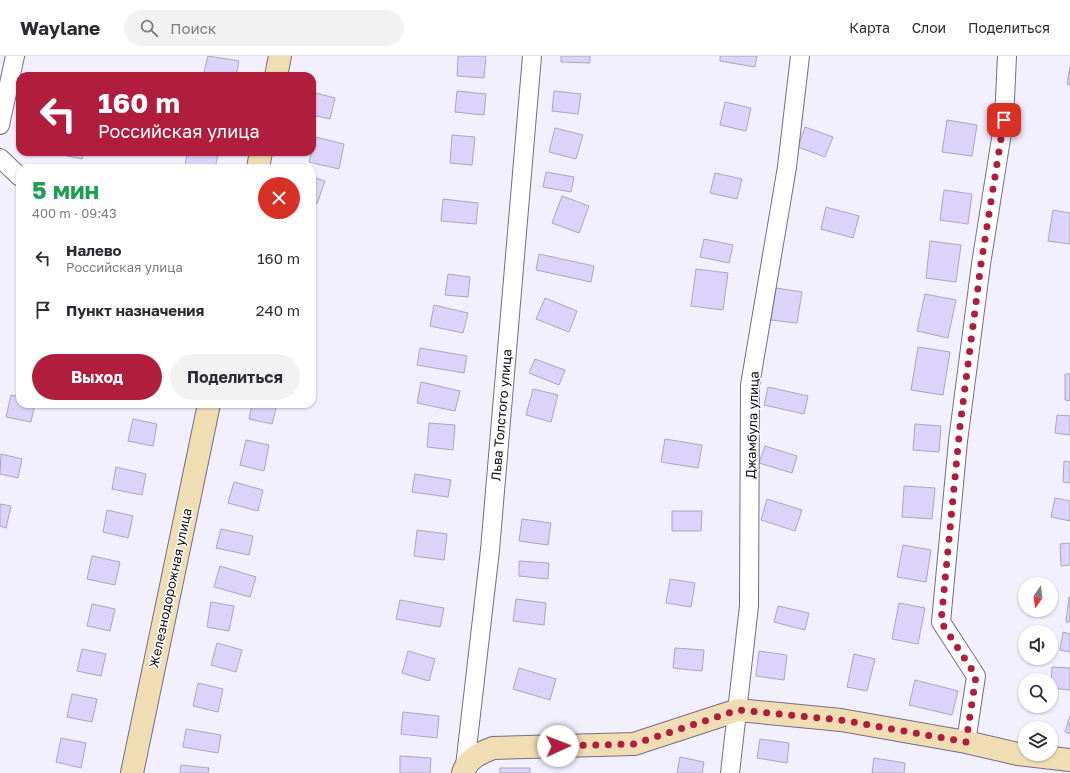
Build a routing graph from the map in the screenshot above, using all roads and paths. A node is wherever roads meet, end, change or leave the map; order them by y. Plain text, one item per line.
1 (15, 56) edge
2 (280, 56) edge
3 (532, 56) edge
4 (800, 56) edge
5 (1007, 56) edge
6 (277, 72) edge
7 (0, 125) edge
8 (0, 158) edge
9 (16, 173) edge
10 (208, 408) edge
11 (738, 710) junction
12 (966, 742) junction
13 (1070, 760) edge
14 (464, 770) edge
15 (132, 773) edge
16 (730, 773) edge

1 - 7 street
2 - 6 street
3 - 14 street, Льва Толстого улица
4 - 11 street, Джамбула улица
5 - 12 street
8 - 9 street
10 - 15 street, Железнодорожная улица
11 - 12 street
11 - 14 street
11 - 16 street, Джамбула улица
12 - 13 street

